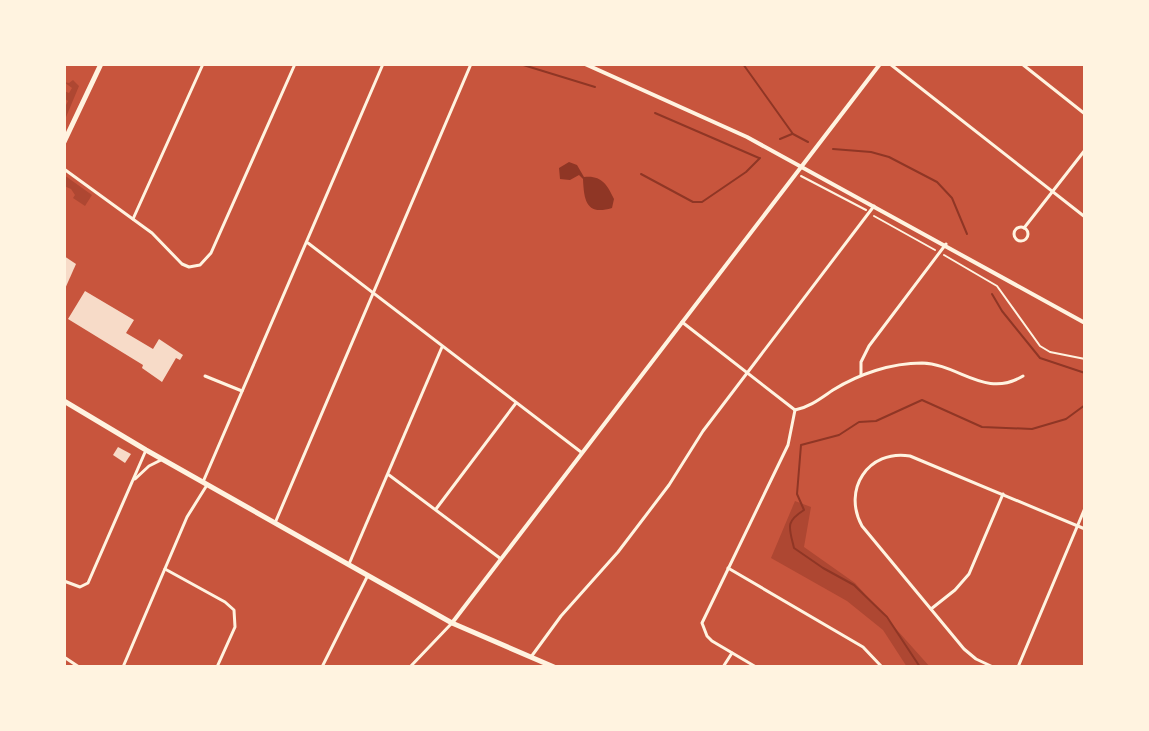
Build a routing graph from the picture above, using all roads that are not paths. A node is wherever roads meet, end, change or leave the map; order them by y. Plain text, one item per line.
1 (101, 64) edge
2 (203, 64) edge
3 (295, 64) edge
4 (383, 64) edge
5 (471, 64) edge
6 (585, 64) edge
7 (880, 64) edge
8 (890, 64) edge
9 (1022, 64) edge
10 (1085, 114) edge
11 (64, 142) edge
12 (1085, 150) edge
13 (802, 166) junction
14 (64, 169) edge
15 (1053, 191) junction
16 (874, 206) junction
17 (1085, 217) edge
18 (133, 219) junction
19 (1024, 228) dead end
20 (307, 242) junction
21 (946, 244) junction
22 (373, 292) junction
23 (682, 322) junction
24 (1085, 323) edge
25 (442, 347) junction
26 (748, 373) junction
27 (861, 375) junction
28 (205, 376) dead end
29 (1023, 376) dead end
30 (242, 391) junction
31 (64, 401) edge
32 (516, 403) junction
33 (795, 410) junction
34 (146, 450) junction
35 (581, 452) junction
36 (163, 460) junction
37 (389, 474) junction
38 (132, 481) junction
39 (205, 484) junction
40 (1003, 494) junction
41 (1085, 508) edge
42 (435, 509) junction
43 (275, 523) junction
44 (1077, 526) junction
45 (1085, 529) edge
46 (501, 559) junction
47 (348, 565) junction
48 (728, 568) junction
49 (165, 569) junction
50 (367, 576) junction
51 (64, 581) edge
52 (931, 609) junction
53 (452, 623) junction
54 (732, 653) junction
55 (64, 657) edge
56 (531, 657) junction
57 (79, 667) edge
58 (123, 667) edge
59 (217, 667) edge
60 (322, 667) edge
61 (410, 667) edge
62 (554, 667) edge
63 (723, 667) edge
64 (756, 667) edge
65 (882, 667) edge
66 (993, 667) edge
67 (1018, 667) edge

1 - 11 main road
2 - 18 street
3 - 18 street
4 - 20 street
5 - 22 street
6 - 13 main road
7 - 13 main road
8 - 15 street
9 - 10 street
12 - 15 street
13 - 16 main road
13 - 23 main road
14 - 18 street
15 - 17 street
15 - 19 street
16 - 21 main road
16 - 26 street
20 - 22 street
20 - 30 street
21 - 24 main road
21 - 27 street
22 - 25 street
22 - 43 street
23 - 26 street
23 - 35 main road
25 - 32 street
25 - 37 street
26 - 33 street
26 - 56 street
27 - 29 street
27 - 33 street
28 - 30 street
30 - 39 street
31 - 34 main road
32 - 35 street
32 - 42 street
33 - 48 street
34 - 36 main road
34 - 38 street
35 - 46 main road
36 - 38 street
36 - 39 main road
37 - 42 street
37 - 47 street
38 - 51 street
39 - 43 main road
39 - 49 street
40 - 44 street
40 - 52 street
40 - 52 street
41 - 44 street
42 - 46 street
43 - 47 main road
44 - 45 street
44 - 67 street
46 - 53 main road
47 - 50 main road
48 - 54 street
48 - 65 street
49 - 58 street
49 - 59 street
50 - 53 main road
50 - 60 street
52 - 66 street
53 - 56 main road
53 - 61 street
54 - 63 street
54 - 64 street
55 - 57 street
56 - 62 main road

